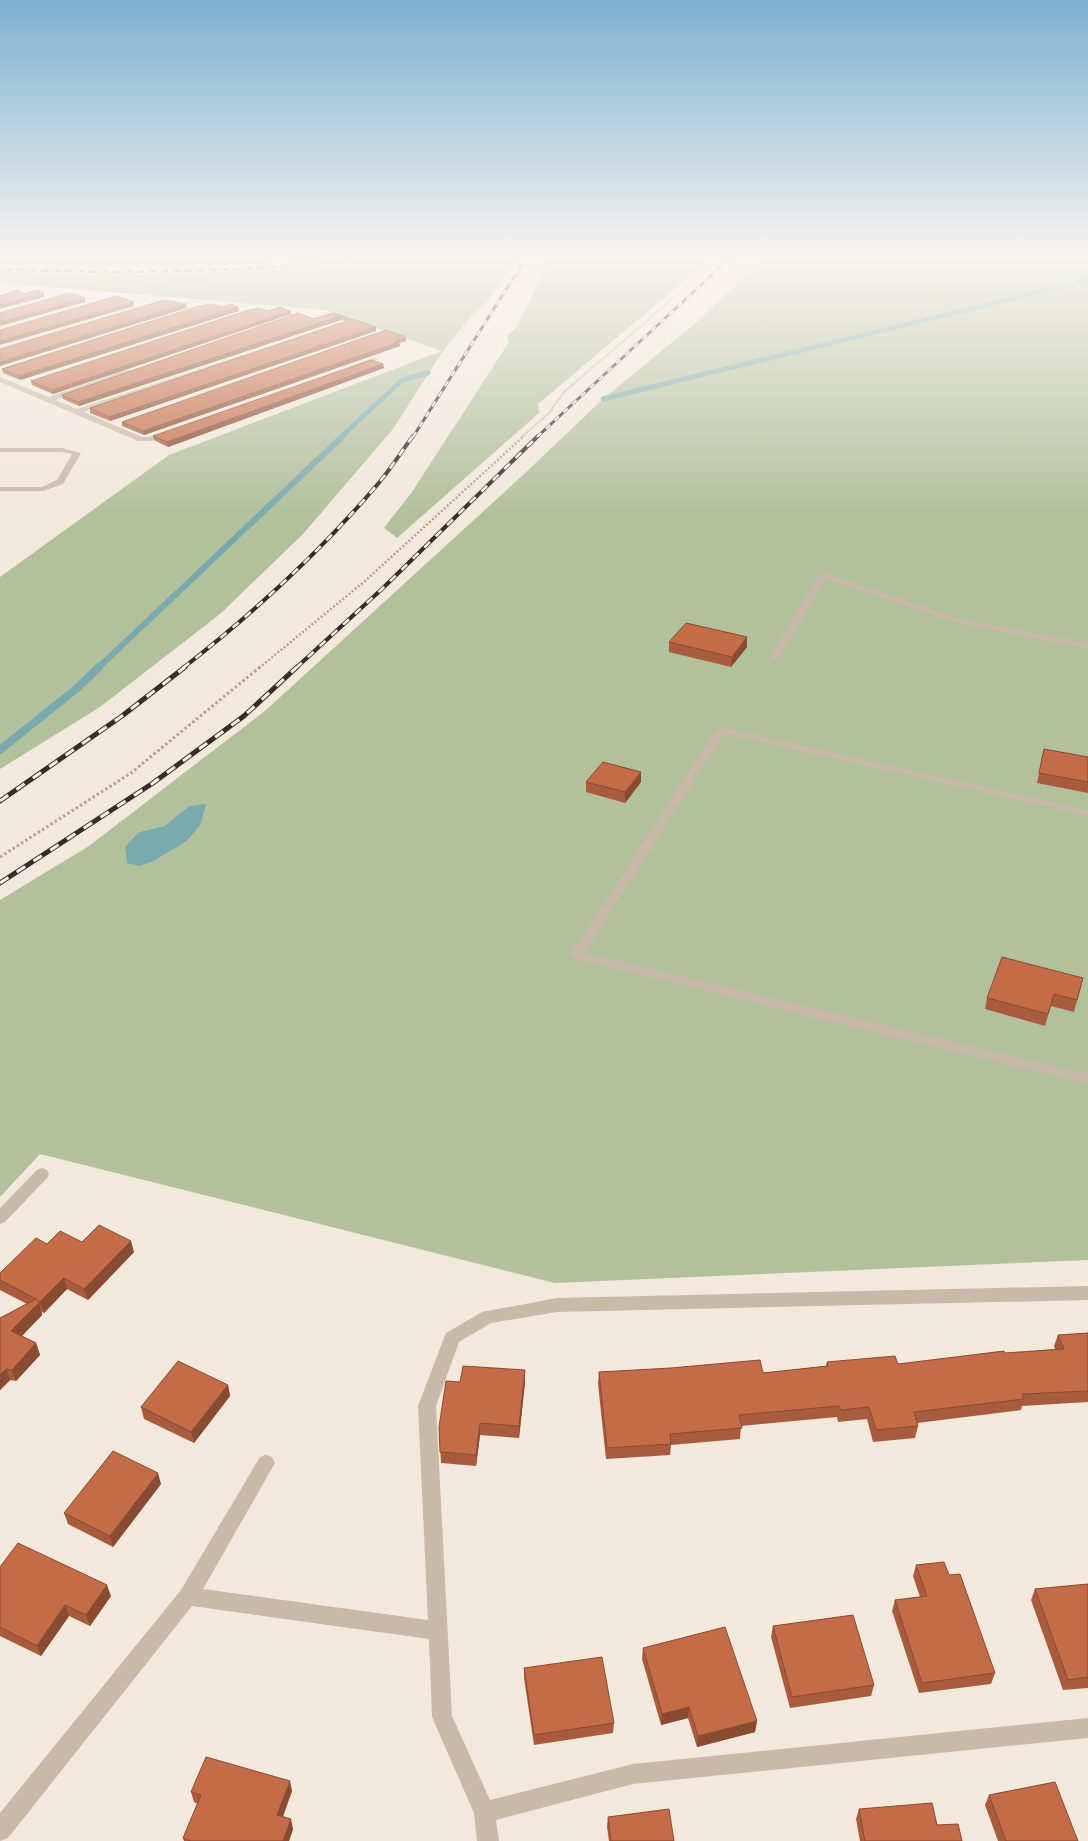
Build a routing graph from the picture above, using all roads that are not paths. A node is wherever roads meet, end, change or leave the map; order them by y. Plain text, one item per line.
1 (250, 354) edge
2 (374, 359) edge
3 (347, 368) edge
4 (134, 370) edge
5 (0, 379) edge
6 (27, 382) edge
7 (18, 385) junction
8 (50, 399) junction
9 (79, 411) junction
10 (122, 422) edge
11 (112, 426) junction
12 (181, 428) edge
13 (0, 450) edge
14 (0, 489) edge
15 (1088, 646) edge
16 (774, 658) dead end
17 (1088, 813) edge
18 (1088, 1079) edge
19 (42, 1174) dead end
20 (0, 1218) edge
21 (1088, 1293) edge
22 (266, 1463) dead end
23 (188, 1596) junction
24 (437, 1631) junction
25 (1088, 1728) edge
26 (485, 1812) junction
27 (0, 1830) edge
28 (488, 1841) edge

1 - 9 lane
2 - 3 lane
4 - 8 lane
5 - 7 lane
6 - 7 lane
7 - 8 lane
8 - 9 lane
9 - 11 lane
10 - 11 lane
11 - 12 lane
13 - 14 lane
15 - 16 lane
17 - 18 lane
19 - 20 lane
21 - 24 lane
22 - 23 lane
23 - 24 lane
23 - 27 lane
24 - 26 lane
25 - 26 lane
26 - 28 lane

